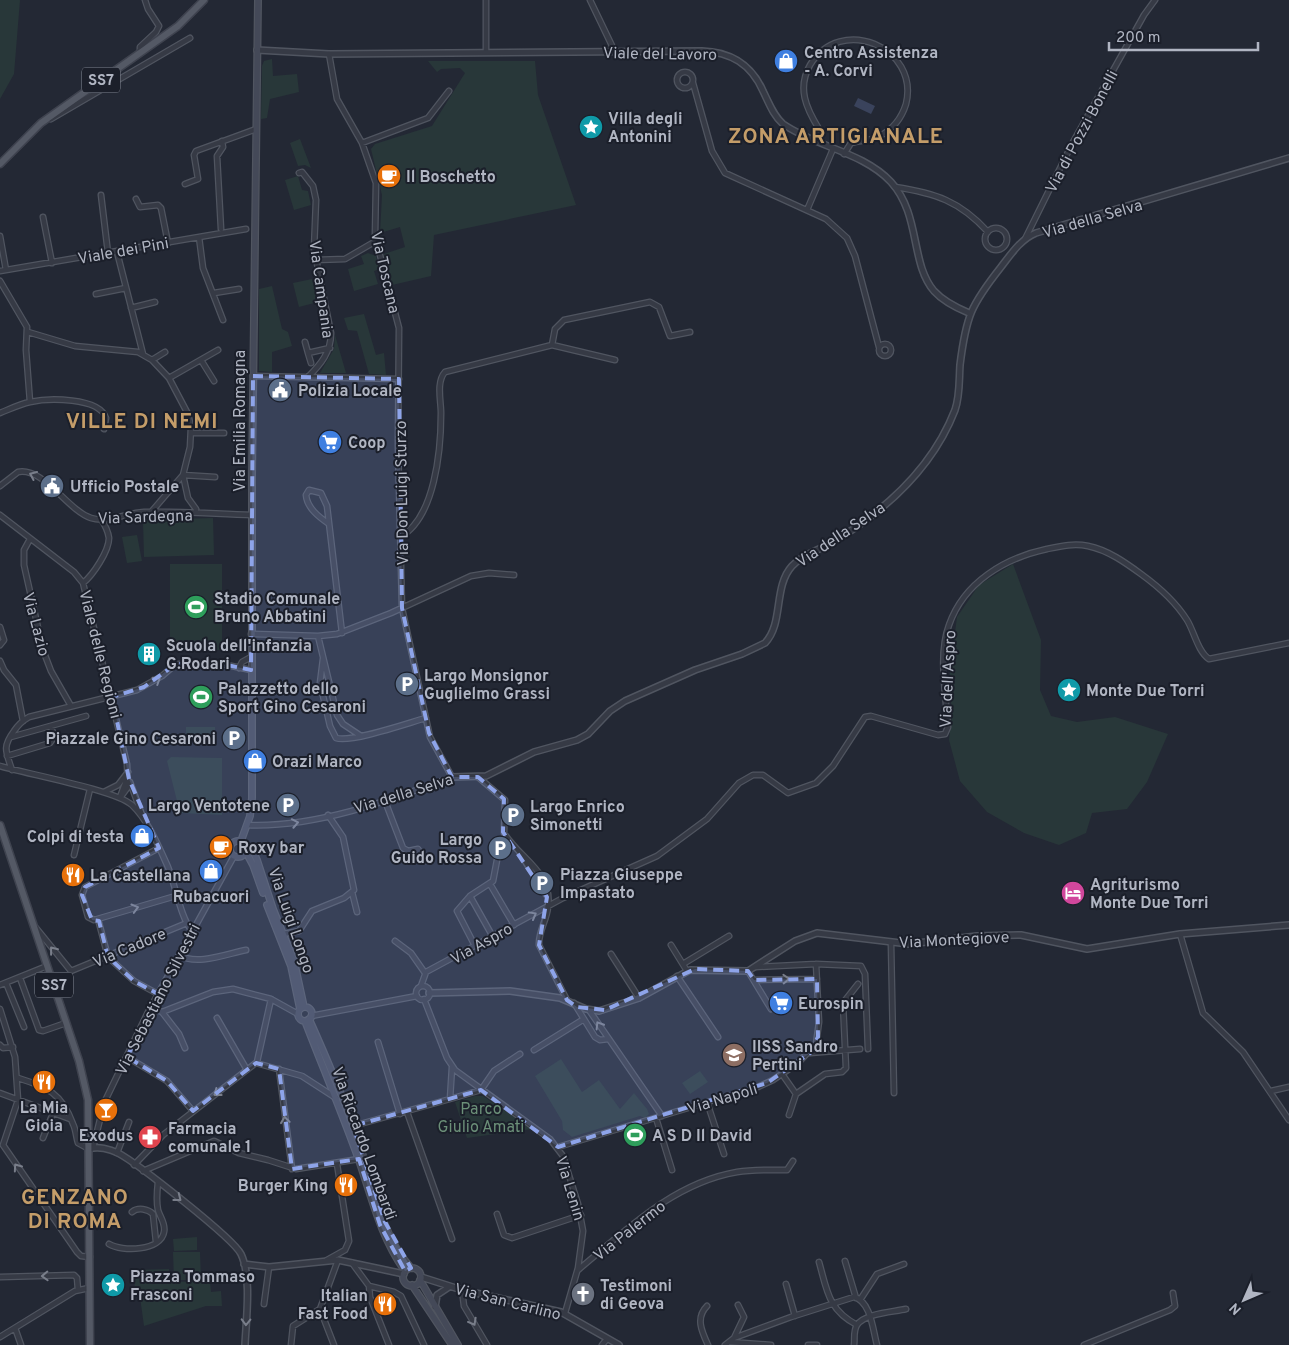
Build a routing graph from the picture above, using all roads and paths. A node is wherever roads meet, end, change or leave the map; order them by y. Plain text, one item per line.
1 (145, 0) edge
2 (204, 0) edge
3 (258, 0) edge
4 (486, 0) edge
5 (590, 0) edge
6 (1156, 0) edge
7 (190, 38) dead end
8 (257, 50) junction
9 (140, 52) junction
10 (486, 52) junction
11 (615, 52) junction
12 (329, 54) junction
13 (693, 83) dead end
14 (449, 91) dead end
15 (41, 123) junction
16 (256, 128) junction
17 (222, 141) junction
18 (815, 141) junction
19 (362, 143) junction
20 (833, 149) junction
21 (844, 154) junction
22 (1289, 158) edge
23 (0, 164) edge
24 (298, 173) dead end
25 (185, 184) dead end
26 (895, 187) junction
27 (101, 195) dead end
28 (136, 198) dead end
29 (807, 210) junction
30 (43, 217) dead end
31 (221, 229) dead end
32 (246, 229) dead end
33 (988, 232) junction
34 (0, 236) edge
35 (198, 237) junction
36 (1025, 239) junction
37 (376, 241) junction
38 (168, 243) junction
39 (117, 252) junction
40 (108, 253) junction
41 (315, 260) junction
42 (52, 262) junction
43 (6, 270) junction
44 (0, 271) edge
45 (0, 281) edge
46 (126, 288) junction
47 (239, 289) dead end
48 (214, 293) junction
49 (96, 294) dead end
50 (155, 302) dead end
51 (131, 308) junction
52 (969, 313) junction
53 (223, 320) dead end
54 (28, 332) junction
55 (690, 332) dead end
56 (305, 342) dead end
57 (552, 345) junction
58 (879, 347) dead end
59 (330, 348) junction
60 (218, 350) dead end
61 (165, 352) dead end
62 (308, 353) junction
63 (143, 354) junction
64 (152, 360) junction
65 (201, 360) junction
66 (615, 360) dead end
67 (311, 363) dead end
68 (253, 376) junction
69 (308, 377) junction
70 (169, 378) junction
71 (399, 379) junction
72 (214, 380) dead end
73 (30, 402) junction
74 (0, 413) edge
75 (104, 430) dead end
76 (191, 433) junction
77 (224, 433) dead end
78 (183, 475) junction
79 (216, 477) dead end
80 (0, 486) edge
81 (196, 509) dead end
82 (152, 511) dead end
83 (0, 515) edge
84 (252, 516) junction
85 (101, 519) junction
86 (329, 524) junction
87 (400, 537) junction
88 (30, 538) junction
89 (514, 575) dead end
90 (83, 583) junction
91 (402, 608) junction
92 (0, 627) edge
93 (342, 633) junction
94 (251, 634) junction
95 (318, 636) junction
96 (1289, 643) edge
97 (0, 645) edge
98 (251, 657) junction
99 (323, 659) junction
100 (0, 661) edge
101 (239, 668) junction
102 (251, 670) junction
103 (112, 697) junction
104 (71, 706) junction
105 (86, 716) dead end
106 (426, 718) junction
107 (23, 720) junction
108 (51, 726) junction
109 (345, 726) junction
110 (361, 736) junction
111 (10, 737) junction
112 (341, 739) junction
113 (7, 756) junction
114 (0, 766) edge
115 (12, 770) junction
116 (128, 771) junction
117 (478, 777) junction
118 (452, 778) junction
119 (129, 779) junction
120 (90, 789) junction
121 (103, 793) junction
122 (120, 798) junction
123 (385, 801) junction
124 (328, 815) junction
125 (146, 824) junction
126 (0, 825) edge
127 (247, 825) junction
128 (244, 846) junction
129 (159, 848) junction
130 (74, 855) dead end
131 (234, 856) junction
132 (497, 860) dead end
133 (425, 861) dead end
134 (490, 884) junction
135 (352, 892) junction
136 (179, 895) junction
137 (470, 896) junction
138 (548, 906) junction
139 (357, 912) dead end
140 (98, 919) junction
141 (187, 923) junction
142 (514, 925) junction
143 (1289, 925) edge
144 (34, 926) junction
145 (192, 931) junction
146 (283, 934) junction
147 (1180, 934) junction
148 (729, 936) dead end
149 (493, 937) junction
150 (395, 940) dead end
151 (891, 943) junction
152 (672, 945) dead end
153 (475, 946) junction
154 (246, 950) dead end
155 (611, 954) dead end
156 (179, 955) junction
157 (108, 957) junction
158 (683, 964) junction
159 (816, 964) junction
160 (48, 966) junction
161 (756, 967) junction
162 (748, 970) junction
163 (687, 971) junction
164 (425, 973) junction
165 (677, 975) junction
166 (20, 978) junction
167 (817, 979) junction
168 (754, 980) junction
169 (6, 983) junction
170 (858, 984) dead end
171 (0, 985) edge
172 (421, 986) junction
173 (158, 994) junction
174 (429, 994) junction
175 (417, 996) junction
176 (639, 998) junction
177 (271, 999) junction
178 (424, 999) junction
179 (568, 1000) junction
180 (574, 1003) junction
181 (843, 1003) junction
182 (819, 1005) junction
183 (151, 1008) junction
184 (0, 1009) edge
185 (772, 1009) dead end
186 (301, 1010) junction
187 (590, 1010) junction
188 (162, 1012) junction
189 (218, 1018) dead end
190 (308, 1019) junction
191 (584, 1020) junction
192 (66, 1023) junction
193 (24, 1027) dead end
194 (718, 1037) dead end
195 (608, 1039) junction
196 (378, 1042) dead end
197 (0, 1045) edge
198 (13, 1047) junction
199 (185, 1048) dead end
200 (860, 1049) dead end
201 (868, 1049) dead end
202 (534, 1050) dead end
203 (845, 1050) junction
204 (810, 1053) junction
205 (520, 1054) dead end
206 (127, 1057) junction
207 (256, 1063) junction
208 (452, 1067) junction
209 (279, 1069) junction
210 (247, 1070) junction
211 (782, 1074) junction
212 (18, 1078) junction
213 (1289, 1087) edge
214 (481, 1090) junction
215 (1271, 1091) junction
216 (0, 1093) edge
217 (894, 1093) dead end
218 (796, 1094) junction
219 (336, 1098) junction
220 (450, 1099) junction
221 (18, 1100) junction
222 (708, 1102) junction
223 (194, 1111) junction
224 (407, 1112) junction
225 (53, 1113) junction
226 (400, 1114) junction
227 (789, 1115) dead end
228 (659, 1117) junction
229 (70, 1119) junction
230 (1289, 1120) edge
231 (129, 1122) dead end
232 (353, 1126) junction
233 (43, 1138) dead end
234 (558, 1147) junction
235 (91, 1148) junction
236 (117, 1153) junction
237 (724, 1154) dead end
238 (358, 1159) junction
239 (793, 1161) dead end
240 (134, 1164) junction
241 (337, 1164) junction
242 (292, 1169) junction
243 (672, 1170) dead end
244 (144, 1171) junction
245 (158, 1182) junction
246 (132, 1212) dead end
247 (497, 1214) dead end
248 (581, 1214) junction
249 (452, 1239) dead end
250 (156, 1242) junction
251 (109, 1244) dead end
252 (90, 1258) junction
253 (338, 1260) junction
254 (326, 1261) junction
255 (845, 1261) dead end
256 (352, 1262) junction
257 (819, 1262) dead end
258 (244, 1264) junction
259 (904, 1264) dead end
260 (270, 1267) junction
261 (407, 1271) junction
262 (577, 1271) junction
263 (0, 1277) edge
264 (420, 1279) junction
265 (786, 1284) dead end
266 (412, 1285) junction
267 (369, 1286) junction
268 (450, 1286) junction
269 (89, 1288) junction
270 (78, 1290) junction
271 (462, 1290) junction
272 (1173, 1293) dead end
273 (858, 1298) junction
274 (264, 1304) dead end
275 (738, 1304) dead end
276 (832, 1304) junction
277 (707, 1306) dead end
278 (435, 1307) junction
279 (320, 1309) junction
280 (906, 1309) dead end
281 (565, 1314) junction
282 (796, 1316) junction
283 (869, 1317) junction
284 (857, 1325) junction
285 (15, 1328) junction
286 (0, 1337) edge
287 (607, 1339) junction
288 (732, 1340) junction
289 (22, 1345) edge
290 (90, 1345) edge
291 (245, 1345) edge
292 (291, 1345) edge
293 (334, 1345) edge
294 (389, 1345) edge
295 (424, 1345) edge
296 (452, 1345) edge
297 (458, 1345) edge
298 (487, 1345) edge
299 (602, 1345) edge
300 (619, 1345) edge
301 (708, 1345) edge
302 (725, 1345) edge
303 (771, 1345) edge
304 (808, 1345) edge
305 (817, 1345) edge
306 (854, 1345) edge
307 (876, 1345) edge
308 (1084, 1345) edge

1 - 9 street
2 - 9 main road, SS7
3 - 8 main road, Via Emilia Romagna
4 - 10 street
5 - 11 street
6 - 36 street, Via di Pozzi Bonelli
7 - 15 street
8 - 12 street, Viale del Lavoro
8 - 16 main road, Via Emilia Romagna
9 - 15 main road, SS7
10 - 11 street, Viale del Lavoro
10 - 12 street, Viale del Lavoro
11 - 18 street, Viale del Lavoro
12 - 19 street, Via Toscana
13 - 29 street
14 - 19 street
15 - 23 main road, SS7
16 - 17 street
16 - 68 main road, Via Emilia Romagna
17 - 25 street
17 - 31 street
18 - 20 street, Viale del Lavoro
18 - 21 street
19 - 37 street, Via Toscana
20 - 21 street, Viale del Lavoro
20 - 29 street
21 - 26 street, Viale del Lavoro
22 - 36 street, Via della Selva
24 - 41 street, Via Campania
26 - 33 street
26 - 52 street, Viale del Lavoro
27 - 40 street
28 - 38 street
29 - 58 street
30 - 42 street
32 - 35 street, Viale dei Pini
33 - 33 street
34 - 43 street
35 - 38 street, Viale dei Pini
35 - 48 street
36 - 52 street, Via della Selva
37 - 41 street
37 - 71 street, Via Toscana
38 - 39 street, Viale dei Pini
39 - 40 street, Viale dei Pini
39 - 46 street
40 - 42 street, Viale dei Pini
41 - 59 street, Via Campania
42 - 43 street, Viale dei Pini
43 - 44 street, Viale dei Pini
45 - 54 street
46 - 49 street
46 - 51 street
47 - 48 street
48 - 53 street
50 - 51 street
51 - 63 street
52 - 117 street, Via della Selva
54 - 63 street
54 - 73 street
55 - 57 street
56 - 62 street
57 - 66 street
57 - 87 street
59 - 62 street
59 - 69 street, Via Campania
60 - 65 street
61 - 64 street
62 - 67 street
63 - 64 street
64 - 70 street
65 - 70 street
65 - 72 street
68 - 69 street
68 - 84 main road, Via Emilia Romagna
69 - 71 street
70 - 76 street
71 - 87 street, Via Don Luigi Sturzo
73 - 74 street
73 - 75 street
76 - 77 street
76 - 78 street
78 - 79 street
78 - 81 street
78 - 82 street
85 -> 80 street, Via Sardegna
83 - 88 street, Viale delle Regioni
84 - 85 street, Via Sardegna
84 - 94 main road, Via Emilia Romagna
85 - 90 street
86 - 86 street
86 - 93 street
87 - 91 street, Via Don Luigi Sturzo
88 - 90 street, Viale delle Regioni
88 - 104 street, Via Lazio
89 - 91 street
90 - 103 street, Viale delle Regioni
91 - 93 street
91 - 106 street, Via Don Luigi Sturzo
92 - 97 street
93 - 95 street
94 - 95 street
94 - 98 main road, Via Emilia Romagna
95 - 99 street
96 - 138 street, Via dell'Aspro
98 - 101 street
98 - 102 main road, Via Emilia Romagna
99 - 109 street
99 - 112 street
100 - 107 street
101 - 102 street
103 -> 101 street
102 - 127 main road, Via Emilia Romagna
103 - 104 street
103 - 116 street, Viale delle Regioni
104 - 107 street
105 - 108 street
106 - 110 street
106 - 118 street, Via Don Luigi Sturzo
107 - 111 street
108 - 111 street
108 - 113 street
109 - 110 street
109 - 112 street
110 - 112 street
111 - 113 street
113 - 115 street
114 - 115 street
115 - 120 street
116 - 119 street, Viale delle Regioni
116 - 121 street
117 - 118 street, Via della Selva
117 - 138 street
118 - 123 street, Via della Selva
119 - 122 street
119 - 125 street, Viale delle Regioni
120 - 121 street
120 - 130 street
121 - 122 street
122 - 125 street
123 - 124 street, Via della Selva
123 - 133 street
127 -> 124 street, Via della Selva
124 - 135 street
125 - 129 street
126 - 144 main road, SS7
127 - 128 main road, Via Emilia Romagna
128 - 131 main road
128 - 131 main road, Via Emilia Romagna
128 - 146 main road, Via Luigi Longo
128 - 186 main road, Via Luigi Longo
129 - 136 street
129 - 140 street
131 - 145 street, Via Sebastiano Silvestri
132 - 134 street
134 - 137 street
134 - 142 street
135 - 139 street
135 - 146 street
140 -> 136 street
136 - 141 street
137 - 149 street
137 - 153 street
142 -> 138 street, Via Aspro
138 - 179 street
140 - 157 street
141 - 145 street
141 - 157 street, Via Cadore
142 - 149 street, Via Aspro
143 - 147 street, Via Montegiove
157 -> 144 street, Via Cadore
144 - 160 main road, SS7
145 - 156 street, Via Sebastiano Silvestri
146 - 186 main road, Via Luigi Longo
147 - 151 street, Via Montegiove
147 - 215 street
148 - 158 street
149 - 153 street, Via Aspro
150 - 164 street
151 - 161 street, Via Montegiove
151 - 217 street
152 - 158 street
153 - 164 street, Via Aspro
154 - 156 street
155 - 176 street
156 - 173 street, Via Sebastiano Silvestri
157 - 173 street
158 - 163 street
159 - 161 street
159 - 167 street
159 - 201 street
160 - 166 street
160 - 192 main road, SS7
161 - 162 street, Via Montegiove
162 - 163 street, Via Montegiove
162 - 168 street
163 - 165 street, Via Montegiove
164 - 172 street
165 - 176 street, Via Montegiove
165 - 194 street
166 - 169 street
166 - 192 street
168 -> 167 street
167 - 182 street
168 - 185 street
169 - 171 street
169 - 193 street
170 - 181 street
172 - 174 street
172 - 175 street
173 - 183 street, Via Sebastiano Silvestri
174 - 178 street
174 - 179 street
175 - 178 street
175 - 190 street
176 - 187 street, Via Montegiove
177 - 186 street
177 - 188 street
177 - 207 street
178 - 208 street, Via Lenin
179 - 180 street
180 - 187 street
180 - 191 street
181 - 182 street
181 - 203 street
182 - 204 street
183 - 188 street
183 - 206 street, Via Sebastiano Silvestri
184 - 198 street
186 - 190 main road
186 - 190 main road
195 -> 187 street
188 - 199 street
189 - 210 street
190 - 219 main road, Via Riccardo Lombardi
190 - 232 main road, Via Riccardo Lombardi
191 - 195 street
191 - 202 street
192 - 235 main road, SS7
195 - 228 street
196 - 226 street
197 - 198 street
198 - 212 street
200 - 203 street
203 - 204 street
203 - 218 street
204 - 211 street, Via Napoli
205 - 214 street
206 - 223 street
206 - 235 street, Via Sebastiano Silvestri
207 - 209 street
207 - 210 street
208 - 214 street, Via Lenin
208 - 220 street
209 - 219 street
242 -> 209 street
210 -> 223 street
211 - 218 street
211 - 222 street, Via Napoli
212 - 221 street
212 - 229 street
213 - 215 street
214 - 220 street
214 - 234 street, Via Lenin
215 - 230 street
216 - 221 street
218 - 227 street
219 - 238 main road, Via Riccardo Lombardi
220 - 224 street
221 - 225 street
252 -> 221 street
222 - 228 street, Via Napoli
222 - 237 street
223 - 240 street
224 - 226 street
224 - 249 street
225 - 229 street
225 - 233 street
226 - 232 street
228 - 234 street, Via Napoli
228 - 243 street
229 - 235 street
231 - 236 street
232 - 261 main road, Via Riccardo Lombardi
234 - 248 street, Via Lenin
235 - 236 street
235 - 252 main road, SS7
236 - 240 street
238 - 241 street
238 - 261 main road, Via Riccardo Lombardi
239 - 262 street, Via Palermo
240 - 244 street
241 - 242 street
241 - 254 street, Via Riccardo Lombardi
242 - 244 street
244 - 245 street
245 - 250 street
245 -> 258 street
246 - 250 street
247 - 248 street
248 - 262 street, Via Lenin
250 - 251 street
252 - 269 main road, SS7
253 - 254 street
253 - 256 street
253 - 279 street
254 - 260 street
255 - 273 street
256 - 261 street
256 - 267 street
257 - 276 street
258 - 260 street
258 -> 291 street
259 - 273 street
260 - 274 street
261 - 264 main road
261 - 266 main road
262 - 281 street, Via Lenin
270 -> 263 street
264 - 266 main road
264 - 268 street, Via San Carlino
264 - 278 main road
265 - 282 street
266 - 296 main road
267 - 294 street
267 - 295 street
268 - 271 street, Via San Carlino
268 - 278 street
269 - 270 street
269 - 290 main road, SS7
270 - 285 street
271 - 281 street, Via San Carlino
271 -> 298 street
272 - 308 street
273 - 276 street
273 - 283 street
275 - 288 street
276 - 282 street
276 - 284 street
277 - 301 street
278 - 297 main road
279 - 292 street
279 - 293 street
280 - 283 street
281 - 287 street, Via San Carlino
282 - 288 street
283 - 284 street
283 - 307 street
284 - 306 street
285 - 286 street
285 - 289 street
287 - 299 street
287 - 300 street, Via San Carlino
288 - 302 street
288 - 303 street
304 - 305 street

